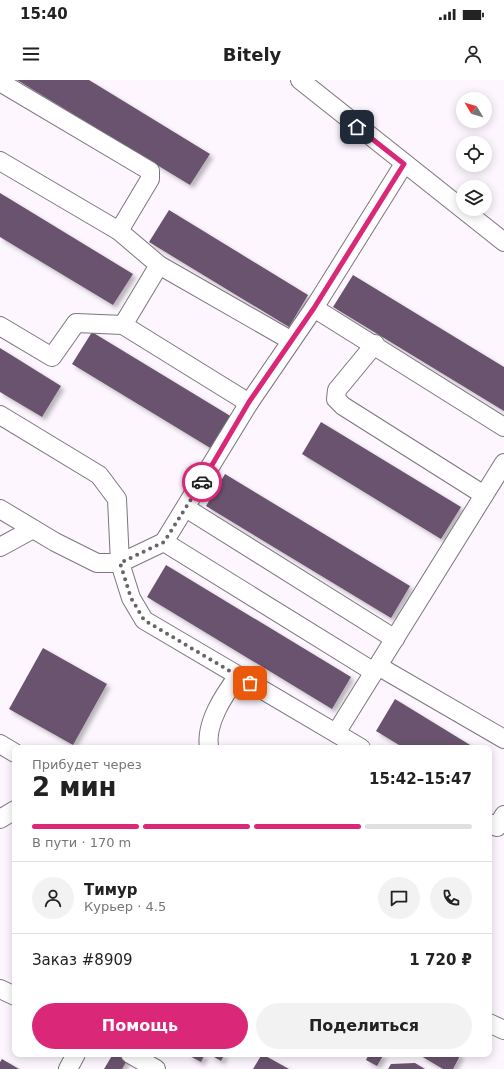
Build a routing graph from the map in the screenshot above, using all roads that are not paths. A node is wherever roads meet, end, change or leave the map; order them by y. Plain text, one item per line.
1 (300, 80) edge
2 (0, 82) edge
3 (0, 161) edge
4 (404, 164) junction
5 (119, 231) junction
6 (504, 242) edge
7 (160, 265) junction
8 (314, 308) junction
9 (123, 325) junction
10 (0, 326) edge
11 (290, 340) junction
12 (374, 344) junction
13 (249, 402) junction
14 (0, 415) edge
15 (504, 427) edge
16 (504, 463) edge
17 (484, 496) junction
18 (186, 508) junction
19 (0, 509) edge
20 (33, 529) junction
21 (164, 542) junction
22 (0, 547) edge
23 (120, 563) junction
24 (395, 639) junction
25 (376, 669) junction
26 (238, 676) junction
27 (336, 733) junction
28 (504, 739) edge
29 (0, 744) edge
30 (209, 745) edge
31 (356, 745) edge
32 (12, 751) edge
33 (12, 812) edge
34 (504, 815) edge
35 (0, 819) edge
36 (492, 824) edge
37 (0, 989) edge
38 (12, 995) edge
39 (492, 1024) edge
40 (504, 1030) edge
41 (74, 1057) edge
42 (135, 1057) edge
43 (68, 1069) edge
44 (156, 1069) edge

1 - 4 street
2 - 5 street
3 - 5 street
4 - 6 street
4 - 8 street
5 - 7 street
7 - 9 street
7 - 11 street
8 - 11 street
8 - 12 street
9 - 10 street
9 - 13 street
11 - 13 street
12 - 15 street
12 - 17 street
13 - 18 street
14 - 23 street
16 - 17 street
17 - 24 street
18 - 21 street
18 - 24 street
19 - 20 street
20 - 22 street
20 - 23 street
21 - 23 street
21 - 25 street
23 - 26 street
24 - 25 street
25 - 27 street
25 - 28 street
26 - 27 street
26 - 30 street
27 - 31 street
29 - 32 street
33 - 35 street
34 - 36 street
37 - 38 street
39 - 40 street
41 - 43 street
42 - 44 street

